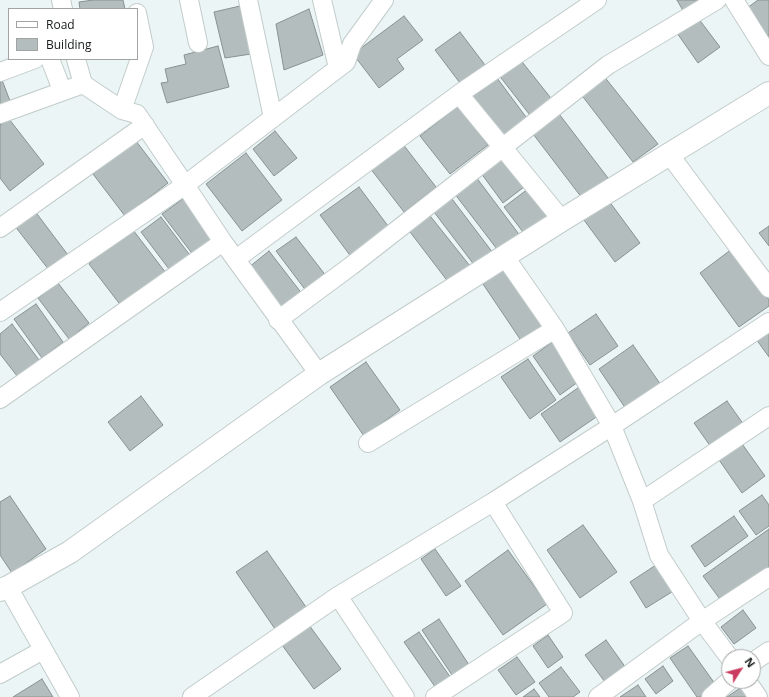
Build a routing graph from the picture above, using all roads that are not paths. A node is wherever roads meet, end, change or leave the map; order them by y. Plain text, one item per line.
1 (189, 0) edge
2 (248, 0) edge
3 (322, 0) edge
4 (384, 0) edge
5 (597, 0) edge
6 (717, 0) edge
7 (738, 2) edge
8 (138, 18) edge
9 (198, 43) dead end
10 (769, 56) edge
11 (32, 60) edge
12 (50, 60) edge
13 (76, 60) edge
14 (338, 68) junction
15 (0, 72) edge
16 (83, 84) junction
17 (62, 90) junction
18 (769, 93) edge
19 (459, 94) junction
20 (122, 110) junction
21 (0, 114) edge
22 (273, 118) junction
23 (145, 125) junction
24 (502, 147) junction
25 (669, 154) junction
26 (185, 185) junction
27 (562, 220) junction
28 (0, 228) edge
29 (223, 242) junction
30 (505, 257) junction
31 (236, 259) junction
32 (769, 288) edge
33 (0, 312) edge
34 (278, 320) junction
35 (769, 322) edge
36 (555, 329) junction
37 (319, 374) junction
38 (0, 399) edge
39 (769, 416) edge
40 (612, 426) junction
41 (368, 443) dead end
42 (642, 501) junction
43 (494, 502) junction
44 (769, 577) edge
45 (4, 588) edge
46 (338, 596) junction
47 (702, 621) junction
48 (723, 649) edge
49 (43, 650) junction
50 (0, 674) edge
51 (721, 688) edge
52 (70, 697) edge
53 (192, 697) edge
54 (405, 697) edge
55 (435, 697) edge
56 (598, 697) edge
57 (711, 697) edge

1 - 9 street
2 - 22 street
3 - 14 street
4 - 14 street
5 - 19 street
6 - 24 street
7 - 10 street
8 - 20 street
11 - 15 street
12 - 17 street
13 - 16 street
14 - 22 street
16 - 17 street
16 - 20 street
17 - 21 street
18 - 25 street
19 - 24 street
19 - 31 street
20 - 23 street
22 - 26 street
23 - 26 street
23 - 28 street
24 - 27 street
24 - 34 street
25 - 27 street
25 - 32 street
26 - 29 street
26 - 33 street
27 - 30 street
29 - 31 street
29 - 38 street
30 - 36 street
30 - 37 street
31 - 34 street
34 - 37 street
35 - 40 street
36 - 40 street
36 - 41 street
37 - 45 street
39 - 42 street
40 - 42 street
40 - 43 street
42 - 47 street
43 - 46 street
43 - 55 street
44 - 47 street
45 - 49 street
46 - 53 street
46 - 54 street
47 - 48 street
47 - 56 street
49 - 50 street
49 - 52 street
51 - 57 street

